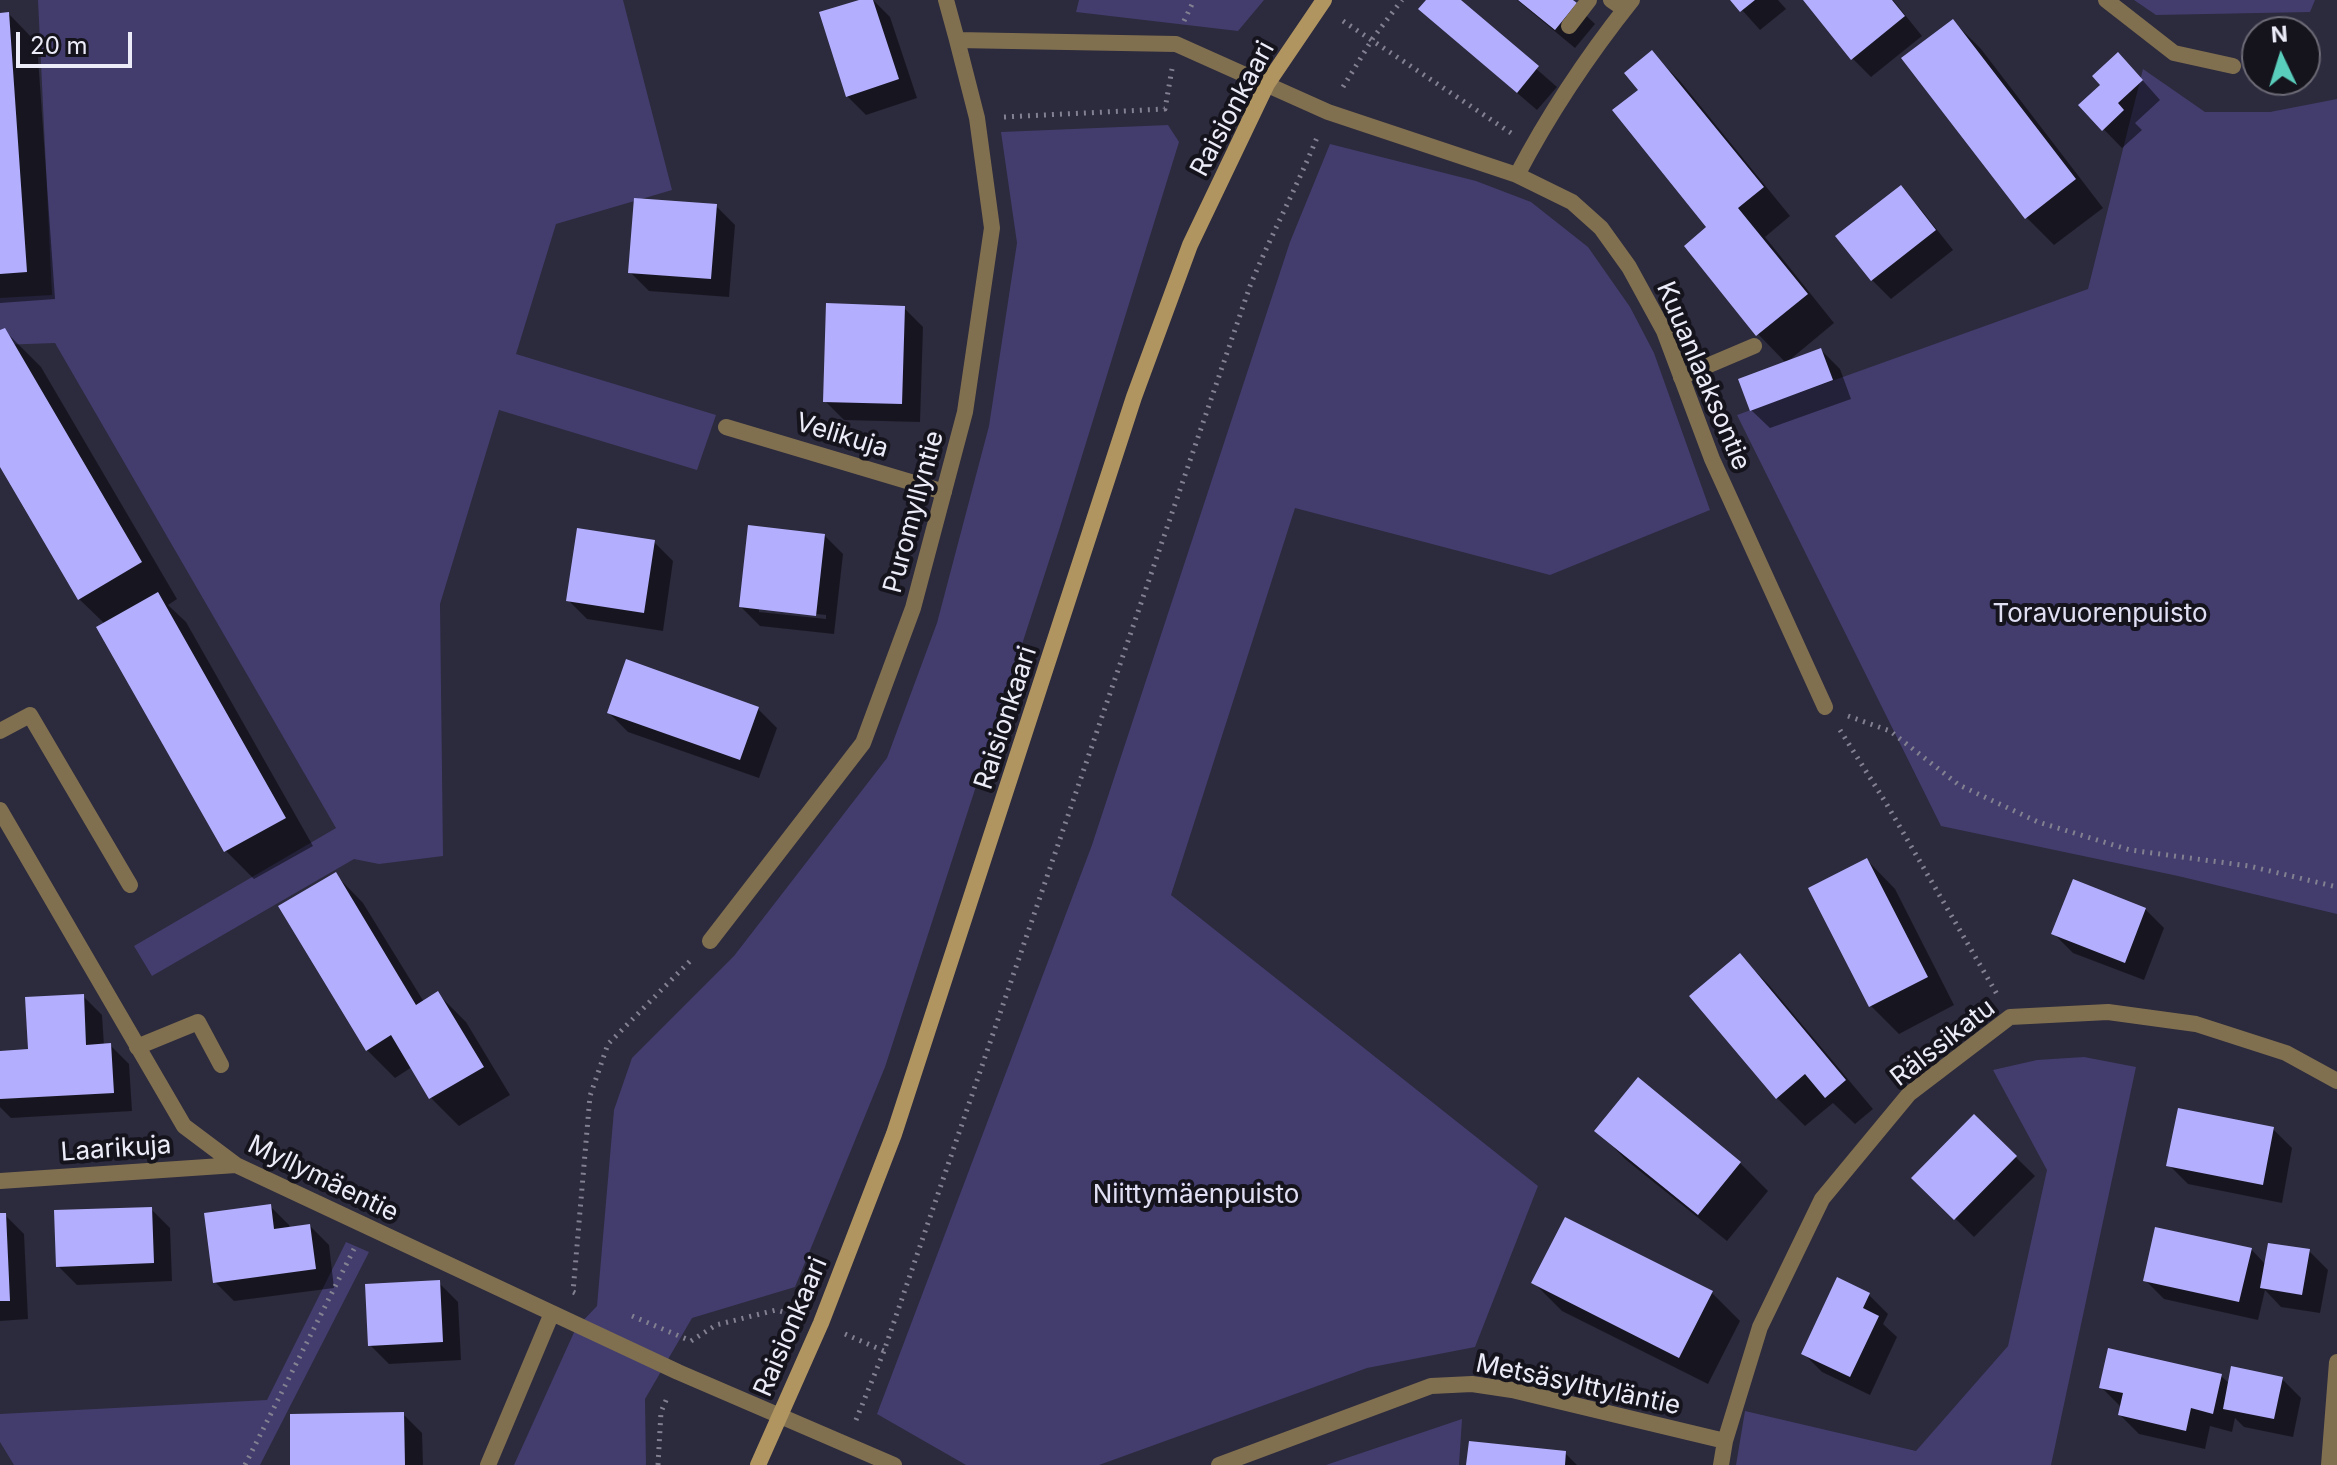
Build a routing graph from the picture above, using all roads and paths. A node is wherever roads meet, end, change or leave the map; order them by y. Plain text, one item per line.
1 (946, 0) edge
2 (1194, 0) edge
3 (1324, 0) edge
4 (1402, 0) edge
5 (1589, 0) edge
6 (2106, 0) edge
7 (1622, 3) edge
8 (1569, 26) dead end
9 (957, 40) junction
10 (1176, 44) junction
11 (2233, 66) dead end
12 (1267, 84) junction
13 (1328, 112) junction
14 (977, 118) junction
15 (1517, 175) junction
16 (1754, 346) dead end
17 (1681, 377) junction
18 (726, 427) dead end
19 (944, 492) junction
20 (1825, 707) junction
21 (0, 731) edge
22 (0, 810) edge
23 (130, 885) dead end
24 (2337, 887) edge
25 (710, 941) joint
26 (2010, 1017) junction
27 (137, 1047) junction
28 (221, 1065) dead end
29 (2337, 1081) edge
30 (236, 1165) junction
31 (0, 1181) edge
32 (365, 1226) junction
33 (587, 1298) dead end
34 (552, 1313) junction
35 (632, 1316) dead end
36 (821, 1323) junction
37 (691, 1341) junction
38 (884, 1351) junction
39 (2337, 1362) edge
40 (678, 1372) junction
41 (781, 1415) junction
42 (1725, 1441) junction
43 (846, 1446) junction
44 (245, 1465) edge
45 (488, 1465) edge
46 (658, 1465) edge
47 (758, 1465) edge
48 (894, 1465) edge
49 (1219, 1465) edge
50 (1721, 1465) edge
51 (2329, 1465) edge

1 - 9 street, Puromyllyntie
2 - 10 path
3 - 12 main road, Raisionkaari
4 - 13 path
5 - 8 street
6 - 11 street
7 - 15 street
9 - 10 street
9 - 14 street, Puromyllyntie
10 - 12 street
10 - 14 path
12 - 13 street, Kuuanlaaksontie
12 - 36 main road, Raisionkaari
13 - 15 street, Kuuanlaaksontie
13 - 38 path
14 - 19 street, Puromyllyntie
15 - 17 street, Kuuanlaaksontie
16 - 17 street
17 - 20 street, Kuuanlaaksontie
18 - 19 street, Velikuja
19 - 25 street, Puromyllyntie
20 - 24 path
20 - 26 path
21 - 23 street
22 - 27 street, Myllymäentie
25 - 33 path
26 - 29 street, Rälssikatu
26 - 42 street, Rälssikatu
27 - 28 street
27 - 30 street, Myllymäentie
30 - 31 street, Laarikuja
30 - 32 street, Myllymäentie
32 - 34 street, Myllymäentie
32 - 44 path
34 - 40 street, Myllymäentie
34 - 45 street
35 - 37 path
36 - 37 path
36 - 38 path
36 - 41 main road, Raisionkaari
37 - 40 path
38 - 43 path
39 - 51 street
40 - 41 street, Myllymäentie
40 - 46 path
41 - 43 street
41 - 47 main road, Raisionkaari
42 - 49 street, Metsäsylttyläntie
42 - 50 street
43 - 48 street

